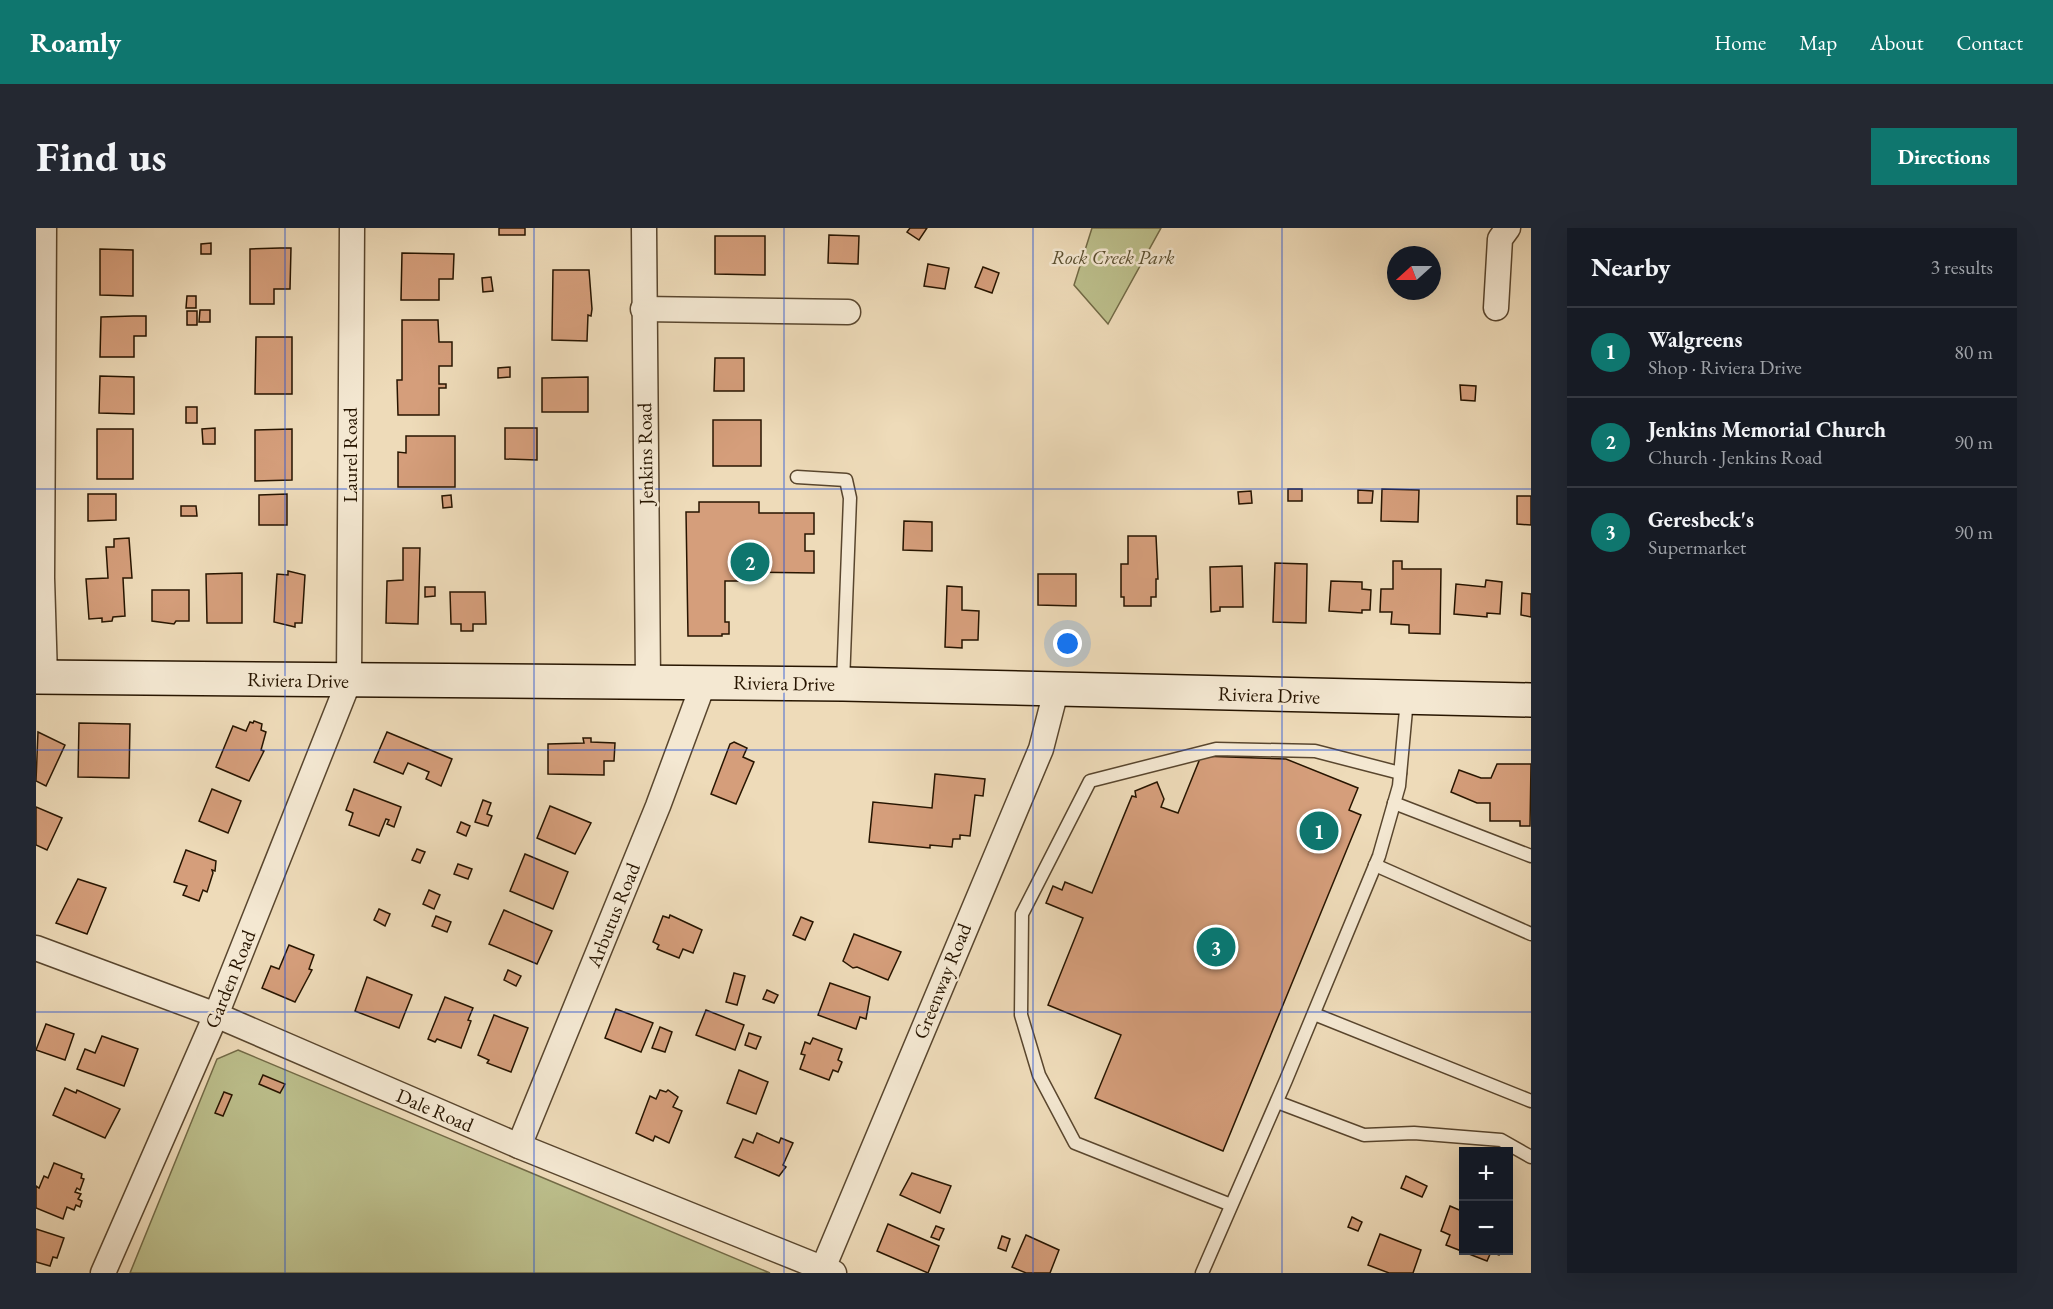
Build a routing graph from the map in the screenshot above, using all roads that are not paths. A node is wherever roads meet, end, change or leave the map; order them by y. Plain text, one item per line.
1 (44, 228) edge
2 (351, 228) edge
3 (644, 228) edge
4 (1508, 228) edge
5 (1496, 308) dead end
6 (643, 309) junction
7 (848, 312) dead end
8 (40, 428) edge
9 (796, 477) dead end
10 (40, 677) edge
11 (349, 681) junction
12 (648, 681) junction
13 (704, 682) junction
14 (843, 684) junction
15 (1057, 687) junction
16 (1407, 699) junction
17 (1531, 700) edge
18 (1400, 773) junction
19 (1394, 802) junction
20 (1531, 856) edge
21 (1375, 865) junction
22 (1531, 934) edge
23 (36, 948) edge
24 (1314, 1014) junction
25 (216, 1015) junction
26 (1531, 1101) edge
27 (1277, 1102) junction
28 (519, 1146) junction
29 (1531, 1157) edge
30 (1231, 1205) junction
31 (826, 1272) edge
32 (103, 1273) edge
33 (1202, 1273) edge

1 - 8 street
2 - 11 street, Laurel Road
3 - 6 street, Jenkins Road
4 - 5 street
6 - 7 street
6 - 12 street, Jenkins Road
8 - 10 street
9 - 14 lane
10 - 11 street, Riviera Drive
11 - 12 street, Riviera Drive
11 - 25 street, Garden Road
12 - 13 street, Riviera Drive
13 - 14 street, Riviera Drive
13 - 28 street, Arbutus Road
14 - 15 street, Riviera Drive
15 - 16 street, Riviera Drive
15 - 31 street, Greenway Road
16 - 17 street, Riviera Drive
16 - 18 lane
18 - 19 lane
18 - 30 lane
19 - 20 lane
19 - 21 lane
21 - 22 lane
21 - 24 lane
23 - 25 street, Dale Road
24 - 26 lane
24 - 27 lane
25 - 28 street, Dale Road
25 - 32 street, Garden Road
27 - 29 lane
27 - 30 lane
28 - 31 street, Dale Road
30 - 33 lane

